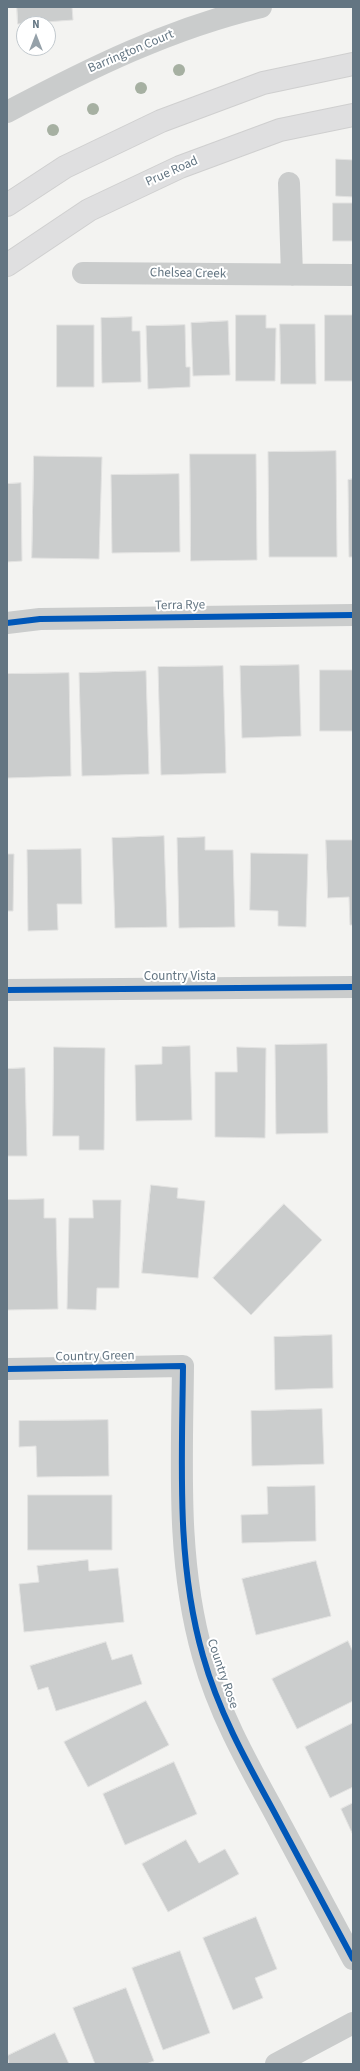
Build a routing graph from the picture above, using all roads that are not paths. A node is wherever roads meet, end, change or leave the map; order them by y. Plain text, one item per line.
1 (261, 7) edge
2 (353, 64) edge
3 (7, 112) edge
4 (353, 115) edge
5 (289, 183) dead end
6 (7, 205) edge
7 (7, 265) edge
8 (83, 273) dead end
9 (292, 275) junction
10 (353, 275) edge
11 (353, 615) edge
12 (7, 623) edge
13 (353, 987) edge
14 (7, 990) edge
15 (183, 1366) joint
16 (7, 1369) edge
17 (353, 1959) edge
18 (353, 2023) edge
19 (276, 2064) edge

1 - 3 street, Barrington Court
2 - 6 main road
4 - 7 main road, Prue Road
5 - 9 street
8 - 9 street, Chelsea Creek
9 - 10 street, Chelsea Creek
11 - 12 street, Terra Rye
13 - 14 street, Country Vista
15 - 16 street, Country Green
15 - 17 street, Country Rose
18 - 19 street

